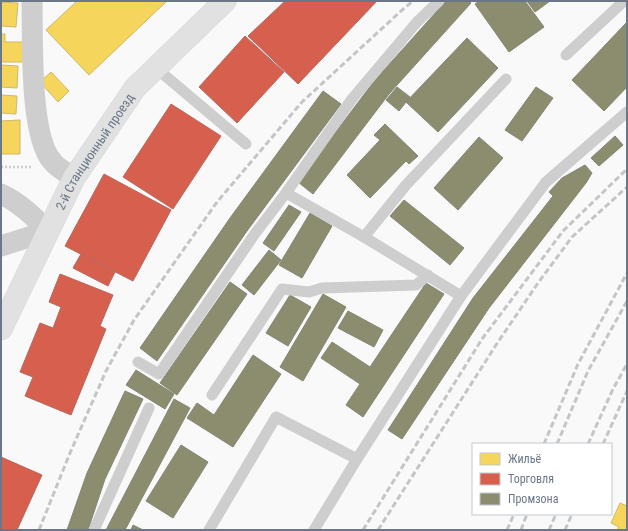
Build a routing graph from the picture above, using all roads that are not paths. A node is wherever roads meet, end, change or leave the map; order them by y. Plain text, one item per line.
1 (32, 1) edge
2 (439, 1) edge
3 (624, 1) edge
4 (220, 3) edge
5 (566, 54) dead end
6 (156, 68) junction
7 (506, 79) dead end
8 (627, 112) edge
9 (246, 144) dead end
10 (74, 178) junction
11 (286, 193) junction
12 (1, 194) edge
13 (48, 230) junction
14 (364, 237) junction
15 (1, 246) edge
16 (428, 275) junction
17 (461, 296) junction
18 (1, 328) edge
19 (138, 362) dead end
20 (212, 395) dead end
21 (149, 408) dead end
22 (357, 459) junction
23 (94, 530) edge
24 (209, 530) edge
25 (314, 530) edge

1 - 10 street
2 - 11 lane
3 - 5 lane
4 - 6 main road, 2-й Станционный проезд
6 - 9 lane
6 - 10 main road, 2-й Станционный проезд
7 - 14 lane
8 - 17 lane
10 - 13 main road, 2-й Станционный проезд
11 - 14 lane
11 - 19 lane
12 - 13 street
13 - 15 street
13 - 18 main road, 2-й Станционный проезд
14 - 16 lane
16 - 17 lane
16 - 20 lane
17 - 22 lane
21 - 23 lane
22 - 24 lane
22 - 25 lane

